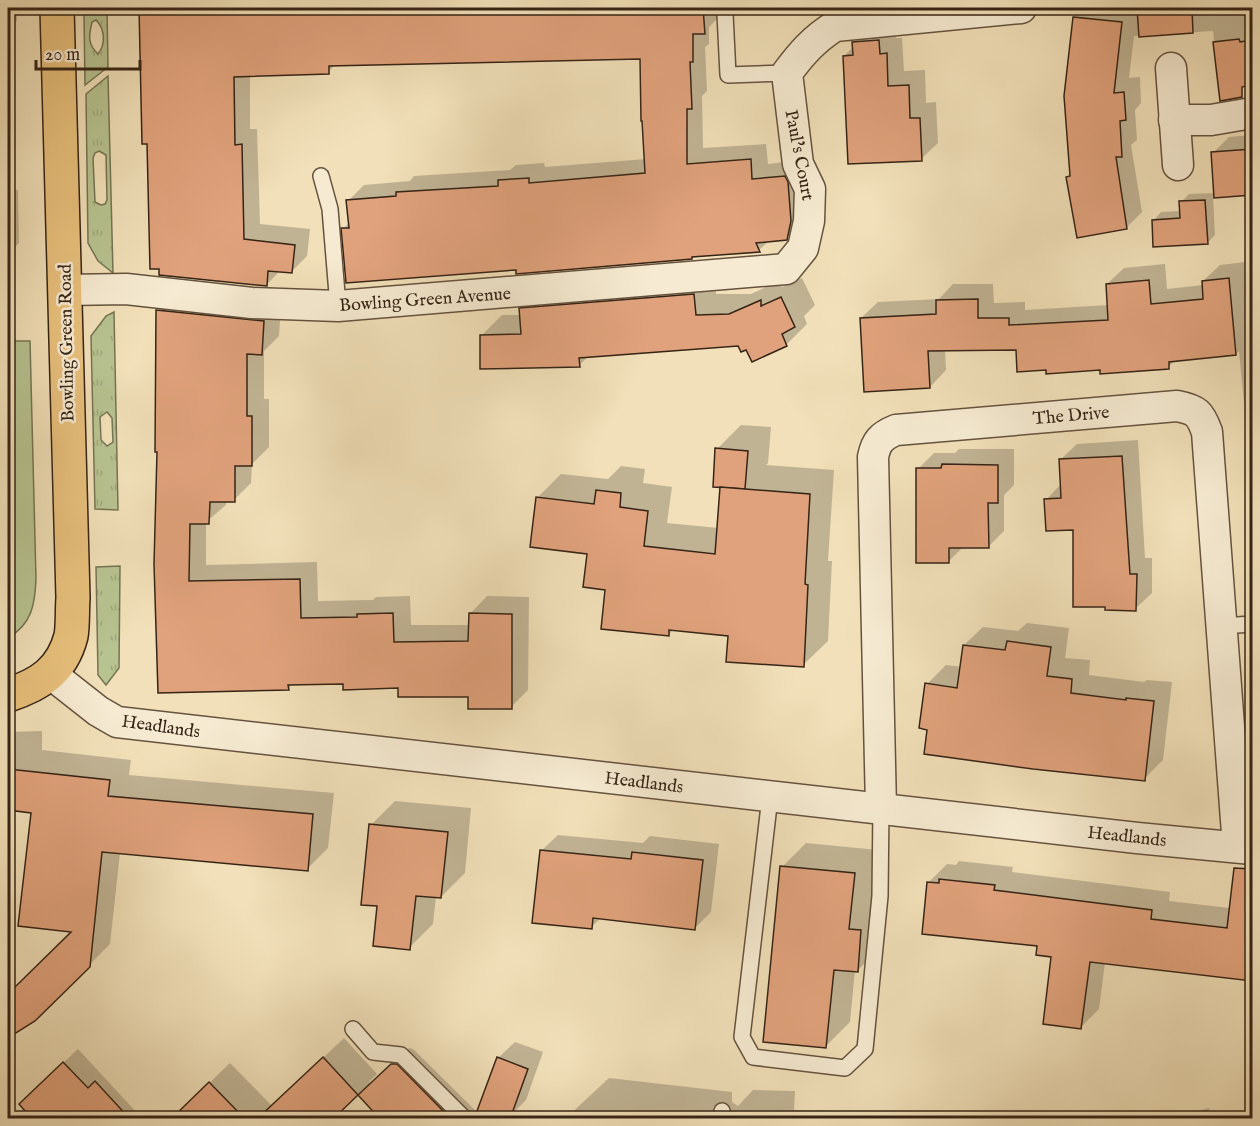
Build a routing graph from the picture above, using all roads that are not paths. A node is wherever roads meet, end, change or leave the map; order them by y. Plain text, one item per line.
1 (57, 8) edge
2 (1021, 8) edge
3 (725, 14) dead end
4 (1171, 68) dead end
5 (787, 73) junction
6 (1252, 113) edge
7 (1174, 120) junction
8 (1178, 165) dead end
9 (321, 176) dead end
10 (786, 269) joint
11 (65, 290) junction
12 (338, 306) junction
13 (1252, 624) edge
14 (1222, 626) junction
15 (51, 674) junction
16 (8, 695) edge
17 (770, 797) junction
18 (881, 808) junction
19 (1245, 848) edge
20 (353, 1029) dead end
21 (464, 1119) edge

1 - 11 main road, Bowling Green Road
2 - 5 street
3 - 5 lane
4 - 7 street
5 - 10 street, Paul's Court
6 - 7 street
7 - 8 street
9 - 12 lane
10 - 12 street, Bowling Green Avenue
11 - 12 street, Bowling Green Avenue
11 - 15 main road, Bowling Green Road
13 - 14 lane
14 - 18 street, The Drive
14 - 19 street, The Drive
15 - 16 main road
15 - 17 street, Headlands
17 - 18 street, Headlands
17 - 18 lane
18 - 19 street, Headlands
20 - 21 lane

